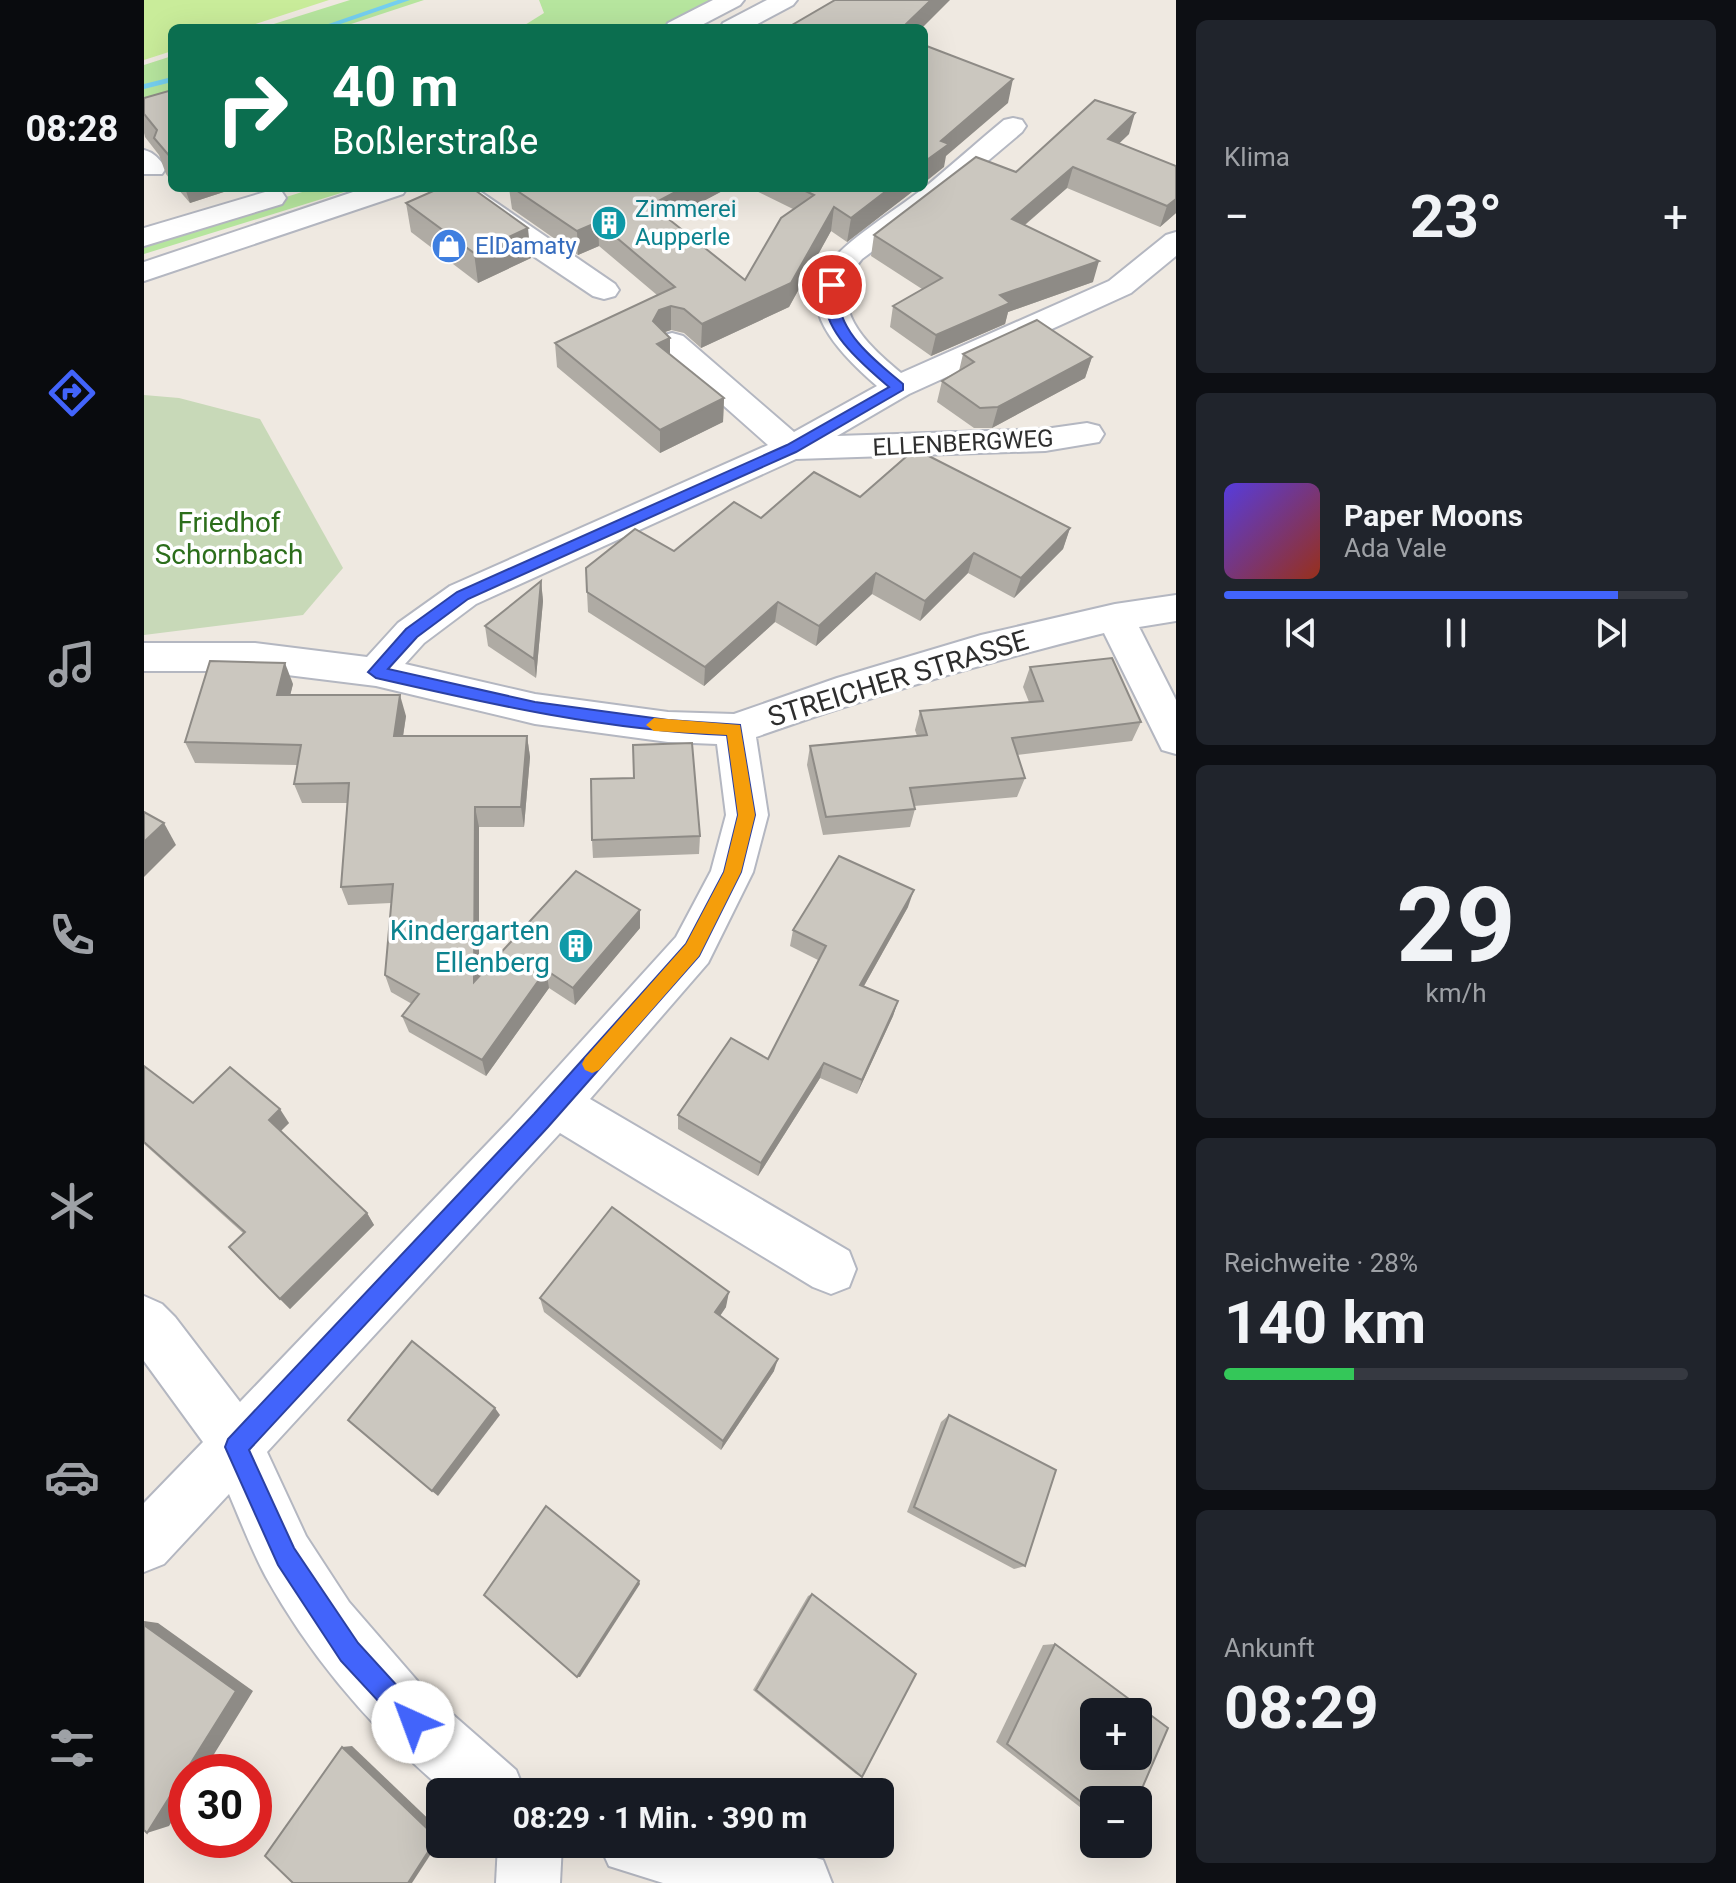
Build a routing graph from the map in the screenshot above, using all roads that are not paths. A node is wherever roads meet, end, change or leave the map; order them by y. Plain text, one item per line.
1 (732, 0) edge
2 (785, 0) edge
3 (685, 24) edge
4 (740, 24) edge
5 (1013, 126) dead end
6 (929, 189) edge
7 (293, 192) edge
8 (381, 192) edge
9 (462, 192) edge
10 (925, 192) edge
11 (144, 237) edge
12 (1176, 241) edge
13 (144, 272) edge
14 (604, 290) dead end
15 (672, 343) dead end
16 (898, 387) junction
17 (1087, 434) dead end
18 (791, 448) junction
19 (1176, 608) edge
20 (1115, 617) junction
21 (144, 657) edge
22 (376, 672) junction
23 (735, 729) junction
24 (1176, 739) edge
25 (556, 1105) junction
26 (831, 1269) dead end
27 (144, 1322) edge
28 (236, 1447) junction
29 (144, 1544) edge
30 (476, 1778) edge
31 (529, 1858) edge
32 (692, 1858) edge
33 (528, 1883) edge
34 (800, 1883) edge

1 - 3 street
2 - 4 street
5 - 6 street
7 - 11 street
8 - 13 street
9 - 14 street
10 - 16 street
12 - 16 street, ELLENBERGWEG
15 - 18 street
16 - 18 street, ELLENBERGWEG
17 - 18 street, ELLENBERGWEG
18 - 22 street, ELLENBERGWEG
19 - 20 street, STREICHER STRASSE
20 - 23 street, STREICHER STRASSE
20 - 24 street
21 - 22 street, STREICHER STRASSE
22 - 23 street, STREICHER STRASSE
23 - 25 street
25 - 26 street
25 - 28 street
27 - 28 street
28 - 29 street
28 - 30 street
31 - 33 street
32 - 34 street

